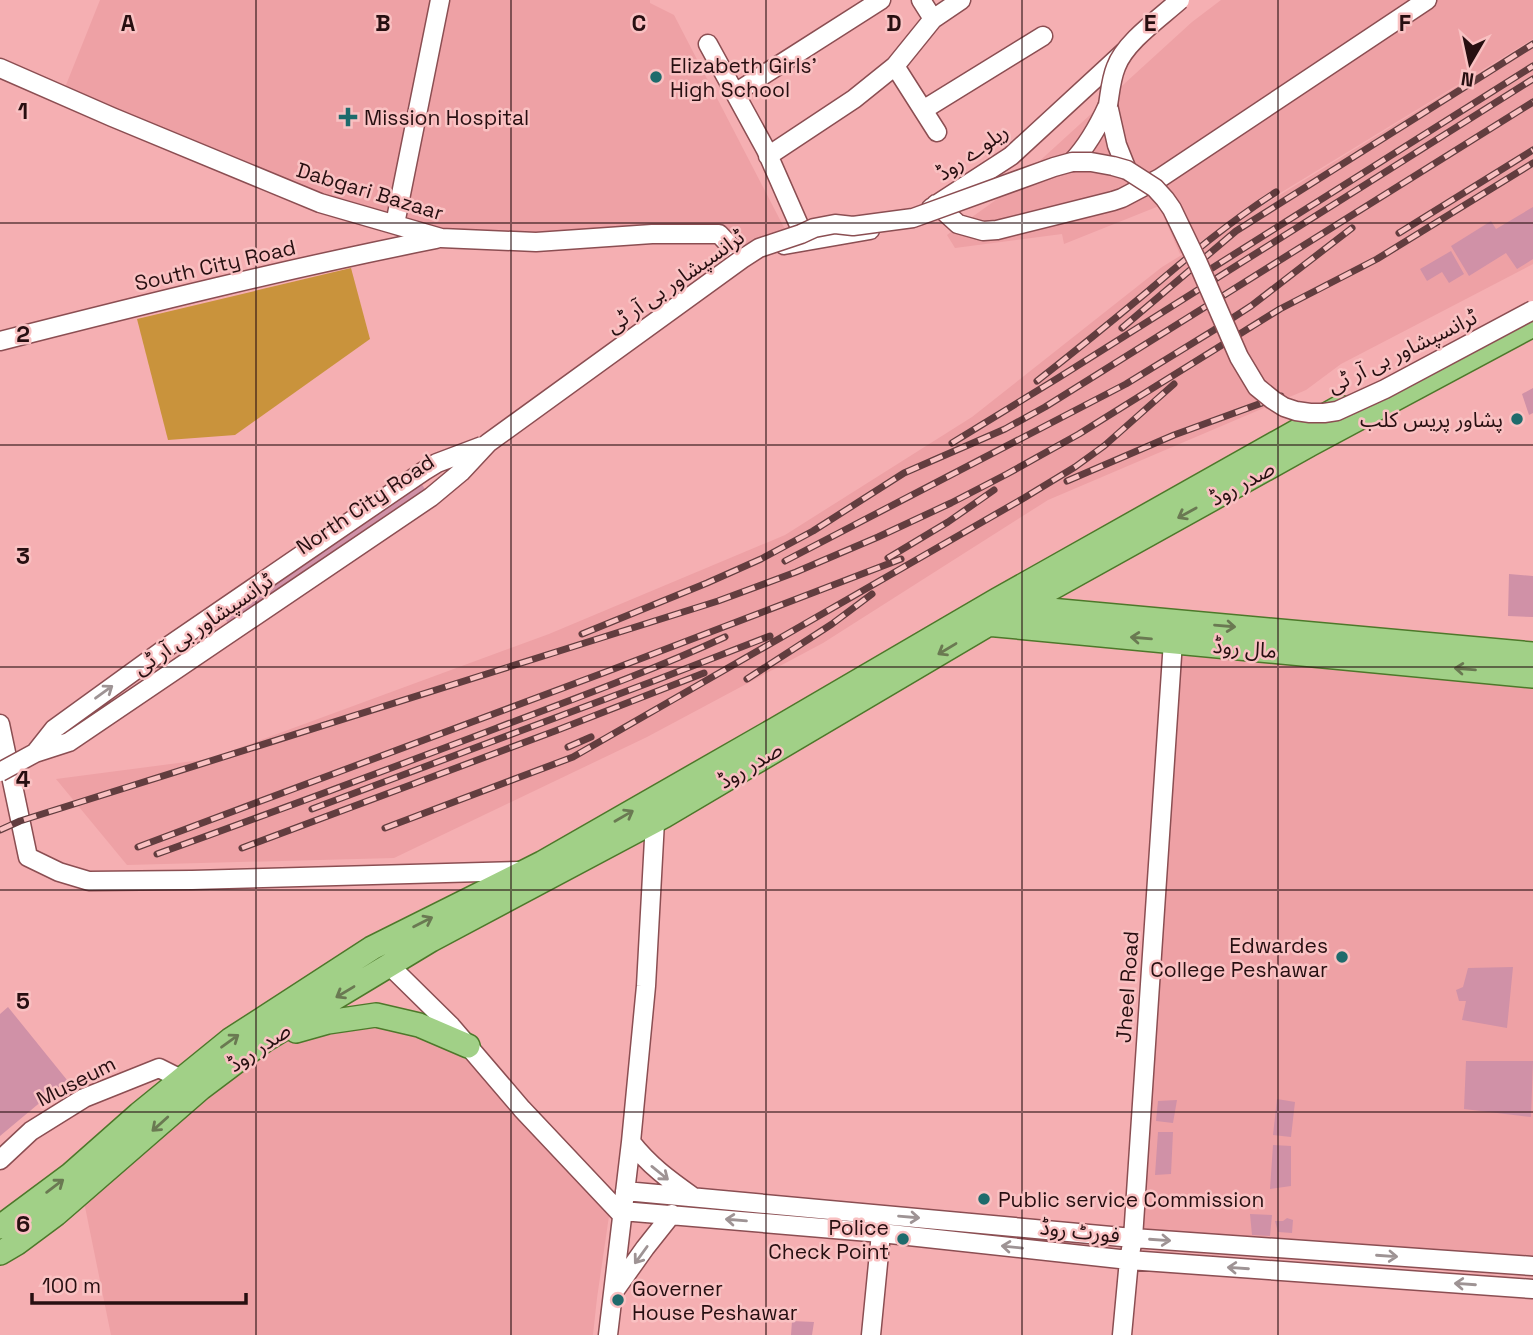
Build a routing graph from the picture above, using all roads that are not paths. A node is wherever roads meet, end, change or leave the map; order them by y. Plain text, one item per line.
1 (440, 0) edge
2 (881, 0) edge
3 (921, 0) edge
4 (961, 0) edge
5 (1183, 0) edge
6 (1427, 0) edge
7 (933, 19) junction
8 (1043, 36) dead end
9 (708, 44) dead end
10 (895, 66) junction
11 (0, 68) edge
12 (735, 93) junction
13 (1108, 105) junction
14 (923, 110) junction
15 (937, 132) dead end
16 (768, 156) junction
17 (1072, 162) junction
18 (1127, 170) junction
19 (936, 204) junction
20 (395, 224) junction
21 (441, 238) junction
22 (806, 241) junction
23 (741, 257) junction
24 (1533, 300) edge
25 (1533, 310) edge
26 (1533, 325) edge
27 (0, 341) edge
28 (488, 443) junction
29 (1018, 607) junction
30 (987, 615) junction
31 (956, 624) joint
32 (1173, 641) junction
33 (1533, 654) edge
34 (1533, 676) edge
35 (0, 724) edge
36 (35, 752) junction
37 (3, 767) edge
38 (655, 821) junction
39 (527, 871) junction
40 (389, 965) junction
41 (265, 1040) junction
42 (468, 1046) junction
43 (181, 1079) junction
44 (631, 1142) junction
45 (0, 1160) edge
46 (625, 1191) junction
47 (695, 1198) junction
48 (622, 1213) junction
49 (672, 1214) junction
50 (0, 1227) edge
51 (881, 1233) junction
52 (1133, 1238) junction
53 (0, 1253) edge
54 (1129, 1260) junction
55 (1533, 1266) edge
56 (1533, 1289) edge
57 (611, 1296) junction
58 (608, 1335) edge
59 (871, 1335) edge
60 (1122, 1335) edge

1 - 20 street
2 - 12 street
3 - 7 street
4 - 7 street
5 - 13 street, bridge
5 - 19 street, ریلوے روڈ
6 - 19 street
7 - 10 street
8 - 14 street
9 - 12 street
10 - 14 street
10 - 16 street
11 - 20 street, Dabgari Bazaar
12 - 16 street
13 - 17 street
13 - 18 street
14 - 15 street
16 - 22 street
17 - 18 street, ٹرانسپشاور بی آر ٹی, bridge
17 - 28 street, ٹرانسپشاور بی آر ٹی, bridge
18 - 25 street, ٹرانسپشاور بی آر ٹی, bridge
19 - 22 street, ریلوے روڈ
20 - 21 street, Dabgari Bazaar
21 - 23 street, Dabgari Bazaar
21 - 27 street, South City Road
22 - 23 street, ریلوے روڈ
23 - 37 street, North City Road
24 - 30 main road, صدر روڈ
26 -> 29 main road, صدر روڈ
36 -> 28 street, ٹرانسپشاور بی آر ٹی, bridge
28 - 36 street, ٹرانسپشاور بی آر ٹی, bridge
29 - 30 main road, صدر روڈ
29 -> 33 main road, مال روڈ
30 - 31 main road, مال روڈ
32 -> 30 main road, مال روڈ
30 -> 38 main road, صدر روڈ
39 -> 31 main road, صدر روڈ
34 -> 32 main road, مال روڈ
32 - 52 street, Jheel Road
35 - 37 street
36 - 37 street, ٹرانسپشاور بی آر ٹی, bridge
37 - 39 street
38 - 40 main road, صدر روڈ
38 - 44 street
43 -> 39 main road, صدر روڈ
40 -> 41 main road, صدر روڈ
40 - 42 street
41 - 42 main road
41 -> 53 main road, صدر روڈ
42 - 48 street
43 - 45 street, Museum
50 -> 43 main road, صدر روڈ
44 - 46 street
44 -> 47 street
46 - 47 street, فورٹ روڈ
46 - 48 street
47 -> 52 street, فورٹ روڈ
48 - 49 street, فورٹ روڈ
48 - 57 street
51 -> 49 street, فورٹ روڈ
49 -> 57 street
54 -> 51 street, فورٹ روڈ
51 - 59 street
52 - 54 street, Jheel Road
52 -> 55 street, فورٹ روڈ
56 -> 54 street, فورٹ روڈ
54 - 60 street, Jheel Road
57 - 58 street

